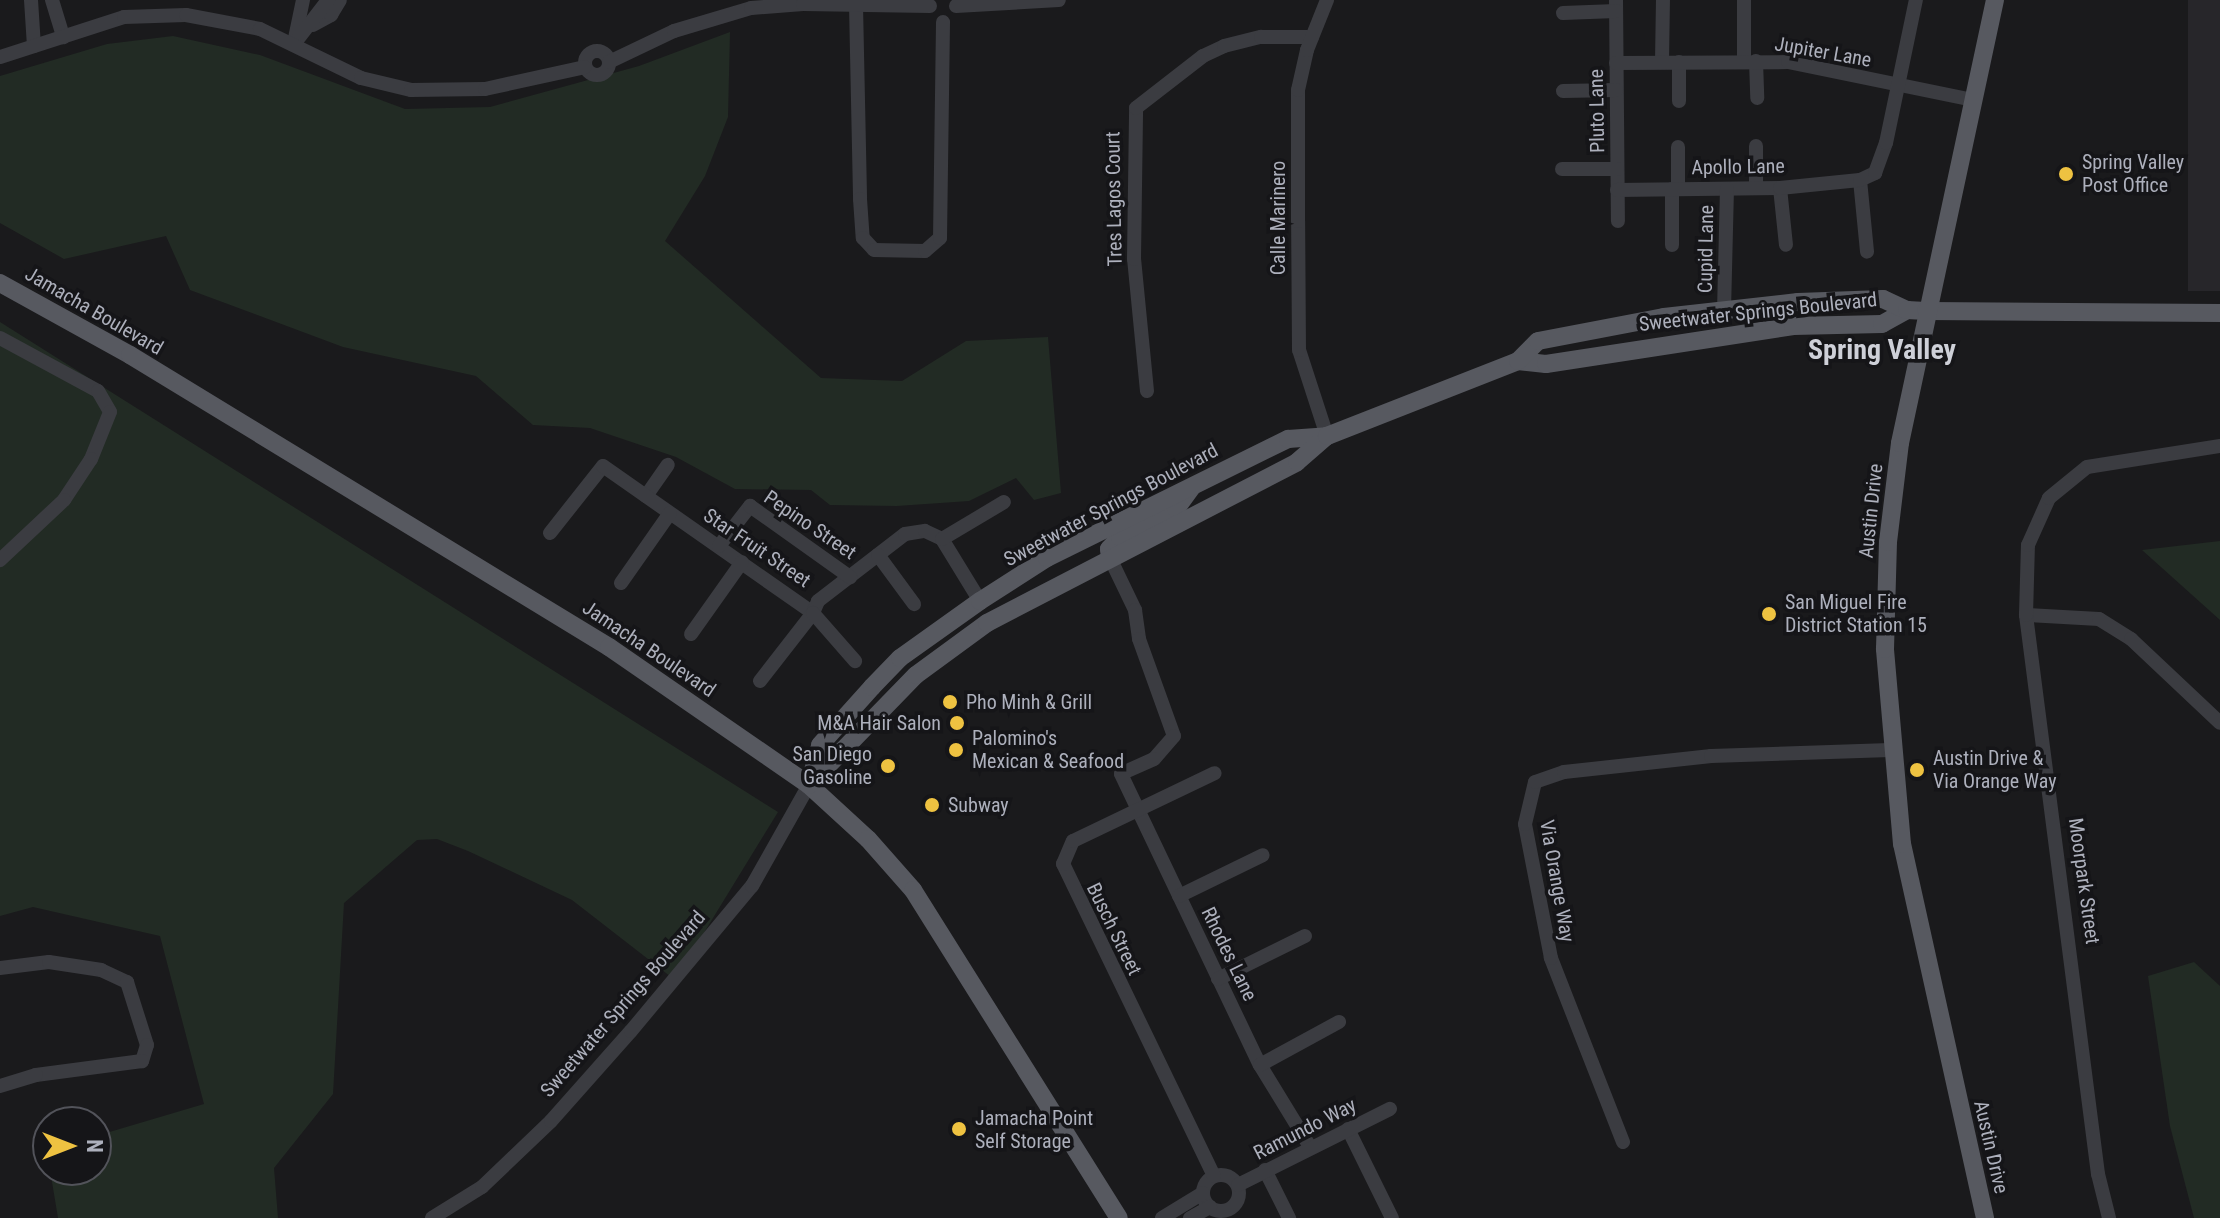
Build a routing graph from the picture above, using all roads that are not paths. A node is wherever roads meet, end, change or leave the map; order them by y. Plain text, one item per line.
1 (31, 0) edge
2 (52, 0) edge
3 (303, 0) edge
4 (328, 0) edge
5 (340, 0) edge
6 (1059, 0) edge
7 (1327, 0) edge
8 (1663, 0) edge
9 (1744, 0) edge
10 (1916, 0) edge
11 (1995, 0) edge
12 (932, 3) edge
13 (954, 3) edge
14 (856, 5) junction
15 (1616, 5) edge
16 (1563, 13) dead end
17 (943, 22) junction
18 (309, 27) junction
19 (63, 37) junction
20 (1312, 37) junction
21 (294, 44) junction
22 (34, 46) junction
23 (0, 57) edge
24 (1750, 61) junction
25 (1662, 62) junction
26 (1679, 62) junction
27 (1616, 63) junction
28 (1898, 87) junction
29 (1616, 90) junction
30 (1563, 91) dead end
31 (1757, 98) dead end
32 (1973, 100) junction
33 (1679, 101) dead end
34 (1756, 146) dead end
35 (1678, 147) dead end
36 (1562, 169) dead end
37 (1617, 169) junction
38 (1860, 180) junction
39 (1675, 188) junction
40 (1756, 188) junction
41 (1780, 188) junction
42 (1727, 189) junction
43 (1617, 190) junction
44 (1618, 221) dead end
45 (1672, 245) dead end
46 (1786, 245) dead end
47 (1867, 252) dead end
48 (0, 283) edge
49 (1907, 310) junction
50 (1724, 311) junction
51 (1926, 311) junction
52 (2220, 313) edge
53 (0, 338) edge
54 (1673, 341) junction
55 (1518, 361) junction
56 (1147, 391) dead end
57 (1327, 436) junction
58 (2220, 446) edge
59 (668, 465) dead end
60 (1193, 486) junction
61 (646, 496) junction
62 (1004, 502) dead end
63 (670, 513) junction
64 (550, 533) dead end
65 (942, 539) junction
66 (719, 546) junction
67 (878, 555) junction
68 (1110, 558) junction
69 (0, 560) edge
70 (742, 562) junction
71 (850, 577) junction
72 (621, 583) dead end
73 (980, 601) junction
74 (914, 604) dead end
75 (813, 613) junction
76 (2026, 615) junction
77 (691, 634) dead end
78 (855, 661) dead end
79 (924, 669) junction
80 (760, 681) dead end
81 (2220, 723) edge
82 (1890, 750) junction
83 (1215, 773) dead end
84 (809, 785) junction
85 (1138, 809) junction
86 (1263, 855) dead end
87 (1179, 896) junction
88 (1305, 936) dead end
89 (0, 968) edge
90 (1218, 979) junction
91 (1339, 1022) dead end
92 (1260, 1065) junction
93 (0, 1086) edge
94 (1390, 1109) dead end
95 (1348, 1129) junction
96 (1623, 1142) dead end
97 (1310, 1147) junction
98 (1265, 1170) junction
99 (1214, 1176) junction
100 (1238, 1185) junction
101 (1203, 1193) junction
102 (1210, 1207) junction
103 (432, 1218) edge
104 (1119, 1218) edge
105 (1162, 1218) edge
106 (1190, 1218) edge
107 (1289, 1218) edge
108 (1392, 1218) edge
109 (1985, 1218) edge
110 (2109, 1218) edge

1 - 22 street
2 - 19 street
3 - 21 street
4 - 18 street
5 - 18 street
6 - 13 street
7 - 20 street, Calle Marinero
8 - 25 street
9 - 24 street
10 - 28 street
11 - 32 main road, Austin Drive
12 - 14 street
12 - 17 street
13 - 17 street
14 - 17 street
14 - 21 street
15 - 16 street
15 - 27 street, Pluto Lane
18 - 21 street
19 - 21 street
19 - 22 street
20 - 56 street, Tres Lagos Court
20 - 57 street, Calle Marinero
22 - 23 street
24 - 26 street, Jupiter Lane
24 - 28 street, Jupiter Lane
24 - 31 street
25 - 26 street, Jupiter Lane
25 - 27 street, Jupiter Lane
26 - 33 street
27 - 29 street, Pluto Lane
28 - 32 street, Jupiter Lane
28 - 38 street
29 - 30 street
29 - 37 street, Pluto Lane
32 - 51 main road, Austin Drive
34 - 40 street
35 - 39 street
36 - 37 street
37 - 43 street, Pluto Lane
38 - 41 street, Apollo Lane
38 - 47 street
39 - 42 street, Apollo Lane
39 - 43 street, Apollo Lane
39 - 45 street
40 - 41 street, Apollo Lane
40 - 42 street, Apollo Lane
41 - 46 street
42 - 50 street, Cupid Lane
43 - 44 street, Pluto Lane
48 - 84 main road, Jamacha Boulevard
49 - 50 main road, Sweetwater Springs Boulevard
49 - 51 main road, Sweetwater Springs Boulevard
49 - 54 main road, Sweetwater Springs Boulevard
50 - 54 main road
50 - 55 main road, Sweetwater Springs Boulevard
51 - 52 main road, Sweetwater Springs Boulevard
51 - 82 main road, Austin Drive
53 - 69 street
54 - 55 main road, Sweetwater Springs Boulevard
55 - 57 main road, Sweetwater Springs Boulevard
57 - 60 main road, Sweetwater Springs Boulevard
57 - 68 main road, Sweetwater Springs Boulevard
58 - 76 street, Moorpark Street
59 - 61 street
60 - 68 main road
60 - 73 main road, Sweetwater Springs Boulevard
61 - 63 street, Star Fruit Street
61 - 64 street, Star Fruit Street
62 - 65 street
63 - 66 street, Star Fruit Street
63 - 72 street
65 - 67 street, Star Fruit Street
65 - 73 street
66 - 70 street, Star Fruit Street
66 - 71 street, Pepino Street
67 - 71 street, Star Fruit Street
67 - 74 street
68 - 79 main road, Sweetwater Springs Boulevard
68 - 85 street, Rhodes Lane
70 - 75 street, Star Fruit Street
70 - 77 street
71 - 75 street, Star Fruit Street
73 - 79 main road
73 - 84 main road, Sweetwater Springs Boulevard
75 - 78 street
75 - 80 street
76 - 81 street
76 - 110 street, Moorpark Street
79 - 84 main road, Sweetwater Springs Boulevard
82 - 96 street, Via Orange Way
82 - 109 main road, Austin Drive
83 - 85 street, Busch Street
84 - 103 street, Sweetwater Springs Boulevard
84 - 104 main road, Jamacha Boulevard
85 - 87 street, Rhodes Lane
85 - 99 street, Busch Street
86 - 87 street
87 - 90 street, Rhodes Lane
88 - 90 street
89 - 93 street
90 - 92 street, Rhodes Lane
91 - 92 street
92 - 97 street, Rhodes Lane
94 - 95 street, Ramundo Way
95 - 97 street, Ramundo Way
95 - 108 street
97 - 98 street, Ramundo Way
98 - 100 street, Ramundo Way
98 - 107 street
99 - 100 street, Ramundo Way
99 - 101 street
100 - 102 street, Ramundo Way
101 - 102 street
101 - 105 street
102 - 106 street, Ramundo Way

